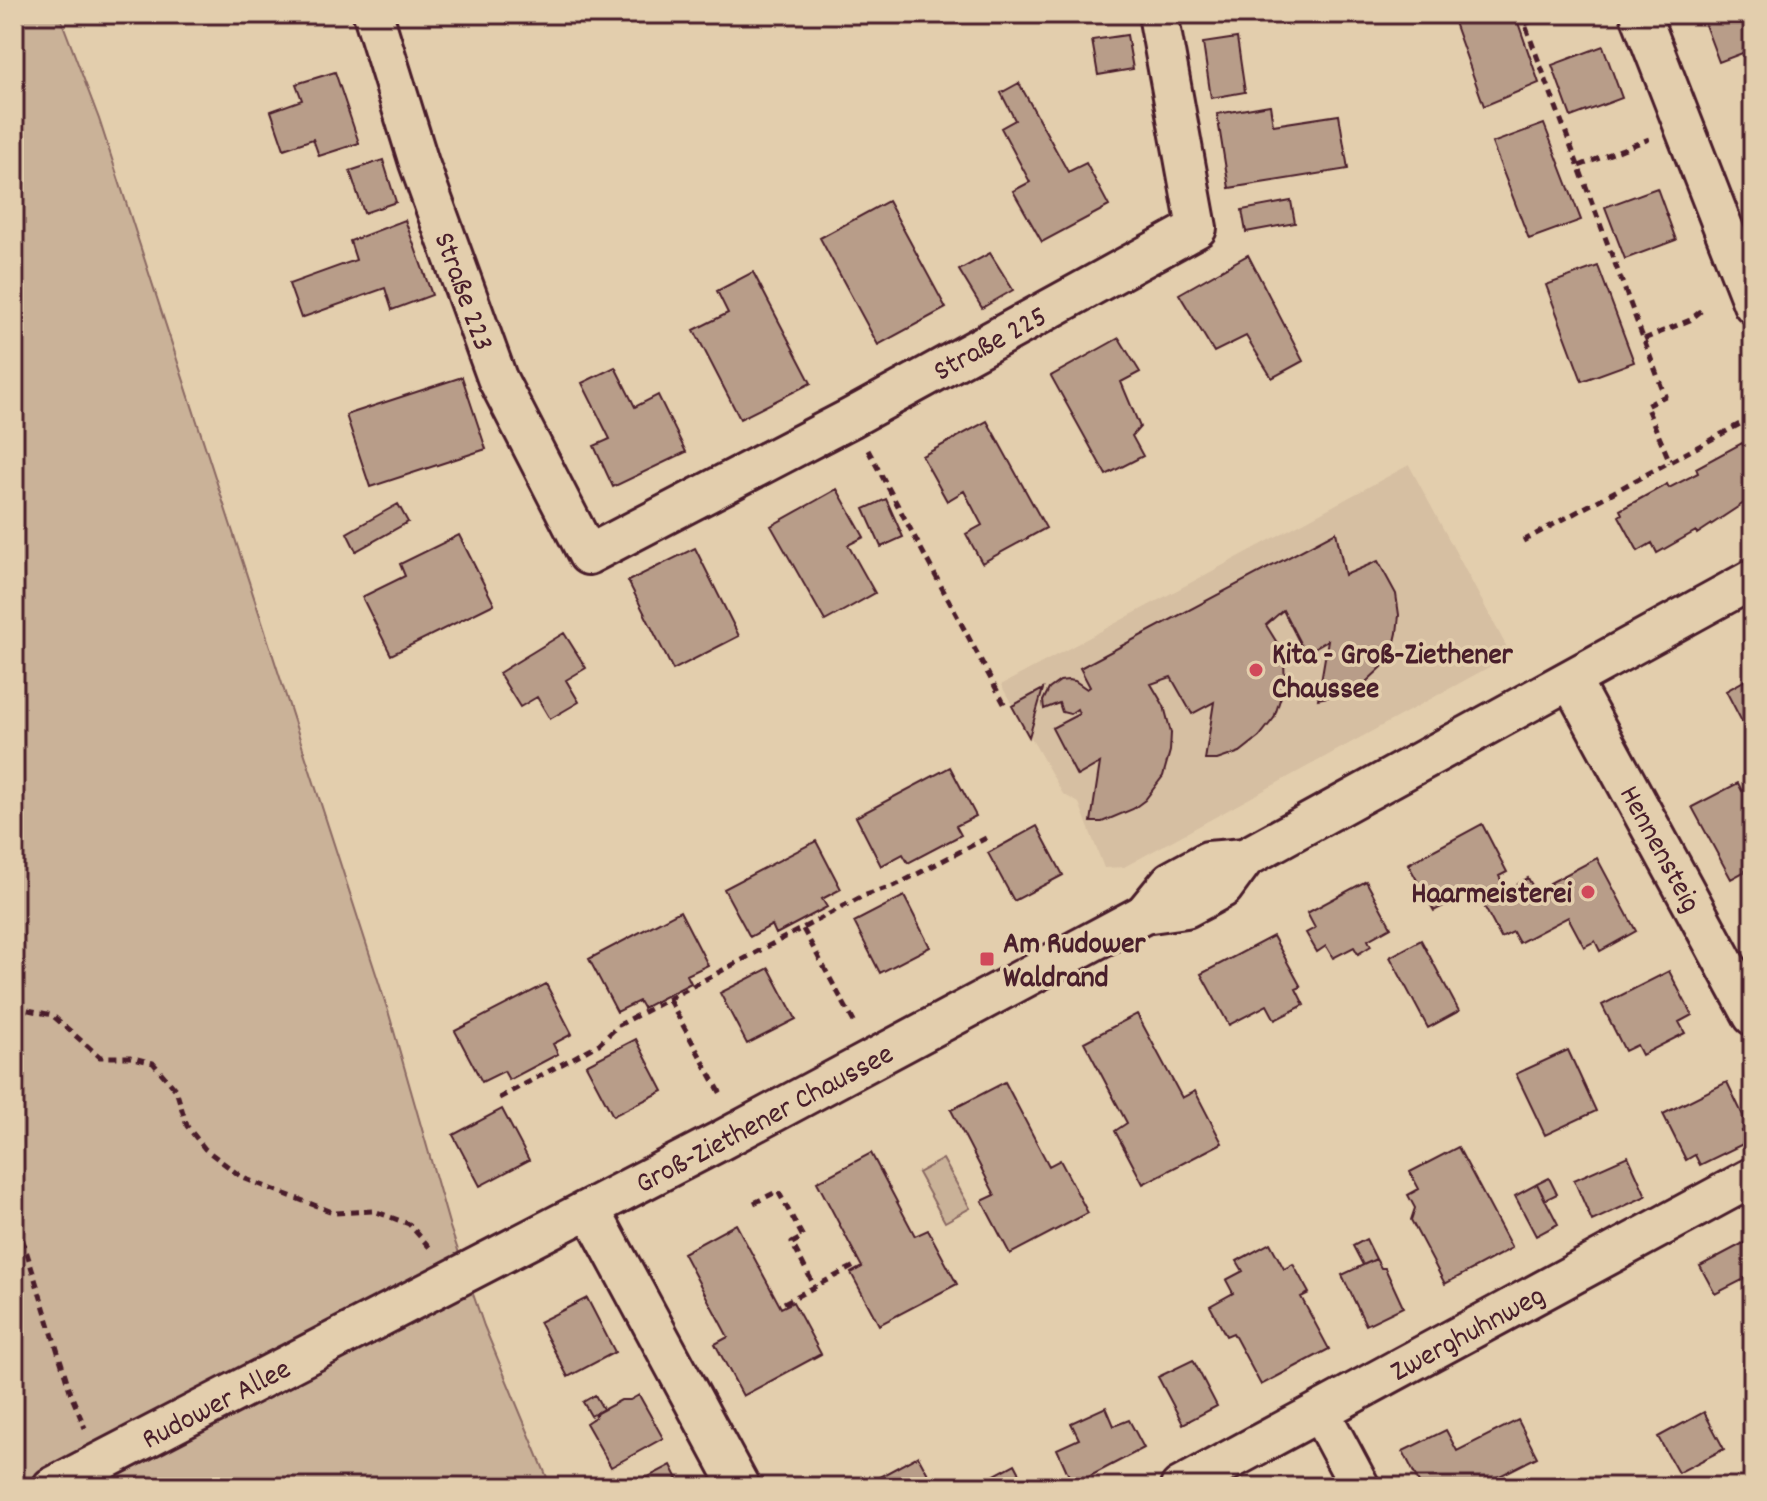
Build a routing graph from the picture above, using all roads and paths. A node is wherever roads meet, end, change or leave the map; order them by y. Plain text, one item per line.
1 (373, 14) edge
2 (1158, 14) edge
3 (1521, 14) edge
4 (1550, 14) edge
5 (1569, 14) edge
6 (1640, 14) edge
7 (1577, 21) dead end
8 (1525, 24) junction
9 (1657, 136) dead end
10 (1579, 166) junction
11 (1753, 304) edge
12 (1701, 311) dead end
13 (1644, 339) junction
14 (1753, 417) edge
15 (851, 418) junction
16 (1670, 462) junction
17 (1523, 541) dead end
18 (588, 555) joint
19 (1753, 579) edge
20 (1571, 681) junction
21 (1007, 709) dead end
22 (986, 838) dead end
23 (803, 929) junction
24 (669, 1000) junction
25 (14, 1007) edge
26 (1753, 1016) edge
27 (854, 1022) dead end
28 (721, 1094) dead end
29 (499, 1098) dead end
30 (1753, 1177) edge
31 (754, 1203) dead end
32 (590, 1209) junction
33 (14, 1212) edge
34 (431, 1249) dead end
35 (856, 1265) dead end
36 (815, 1287) junction
37 (784, 1303) dead end
38 (380, 1318) joint
39 (1320, 1412) junction
40 (83, 1423) dead end
41 (52, 1487) edge
42 (740, 1487) edge
43 (1180, 1487) edge
44 (1360, 1487) edge

1 - 18 street, Straße 223
2 - 15 street, Straße 225
3 - 8 path
4 - 8 path
5 - 7 path
6 - 11 street
8 - 10 path
9 - 10 path
10 - 13 path
12 - 13 path
13 - 16 path
14 - 16 path
15 - 18 street, Straße 225
15 - 21 path
16 - 17 path
19 - 20 street, Groß-Ziethener Chaussee
20 - 26 street, Hennensteig
20 - 32 street, Groß-Ziethener Chaussee
22 - 23 path
23 - 24 path
23 - 27 path
24 - 28 path
24 - 29 path
25 - 34 path
30 - 39 street, Zwerghuhnweg
31 - 36 path
32 - 38 street, Groß-Ziethener Chaussee
32 - 42 street
33 - 40 path
35 - 36 path
36 - 37 path
38 - 41 street, Rudower Allee
39 - 43 street, Zwerghuhnweg
39 - 44 street

